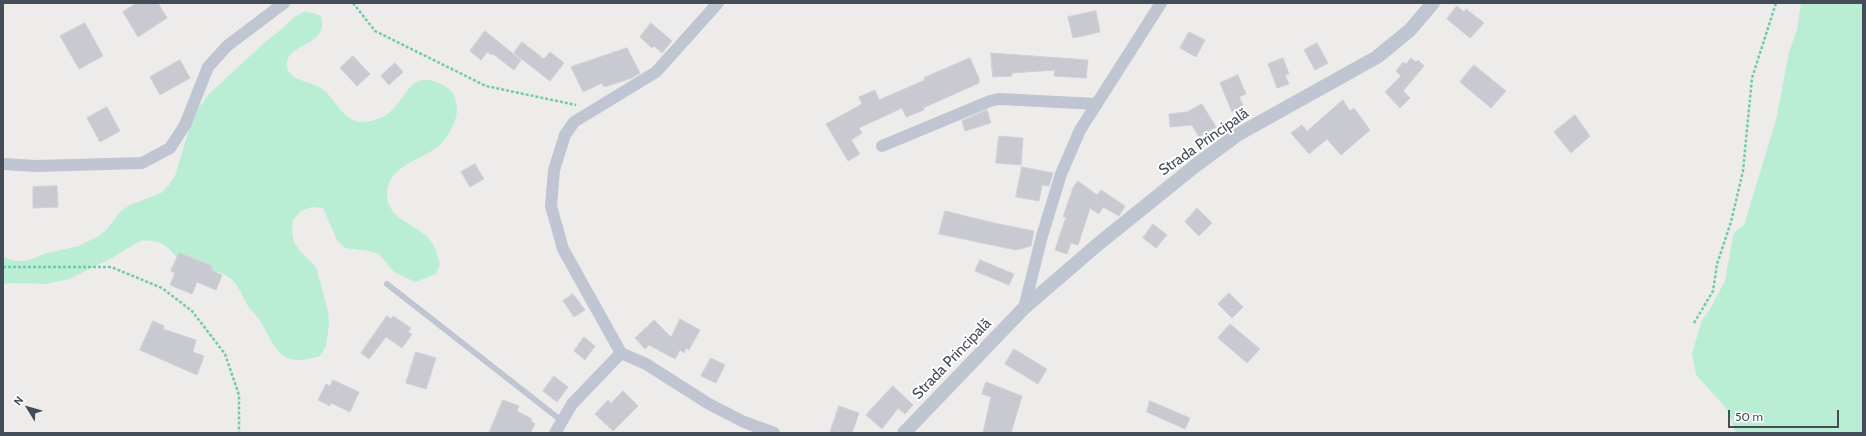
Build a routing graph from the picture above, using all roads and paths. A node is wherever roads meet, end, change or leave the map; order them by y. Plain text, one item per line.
1 (284, 3) edge
2 (353, 3) edge
3 (718, 3) edge
4 (1162, 3) edge
5 (1433, 3) edge
6 (1776, 3) edge
7 (1097, 104) junction
8 (596, 109) junction
9 (882, 146) dead end
10 (3, 164) edge
11 (3, 267) edge
12 (387, 284) dead end
13 (1024, 308) junction
14 (1694, 323) dead end
15 (621, 353) junction
16 (562, 421) junction
17 (239, 433) edge
18 (555, 433) edge
19 (774, 433) edge
20 (904, 433) edge

1 - 10 street
2 - 8 path
3 - 8 street
4 - 7 street, Strada Principală
5 - 13 street, Strada Principală
6 - 14 path
7 - 9 street
7 - 13 street, Strada Principală
8 - 15 street
11 - 17 path
12 - 16 lane
13 - 20 street, Strada Principală
15 - 16 street
15 - 19 street
16 - 18 street

